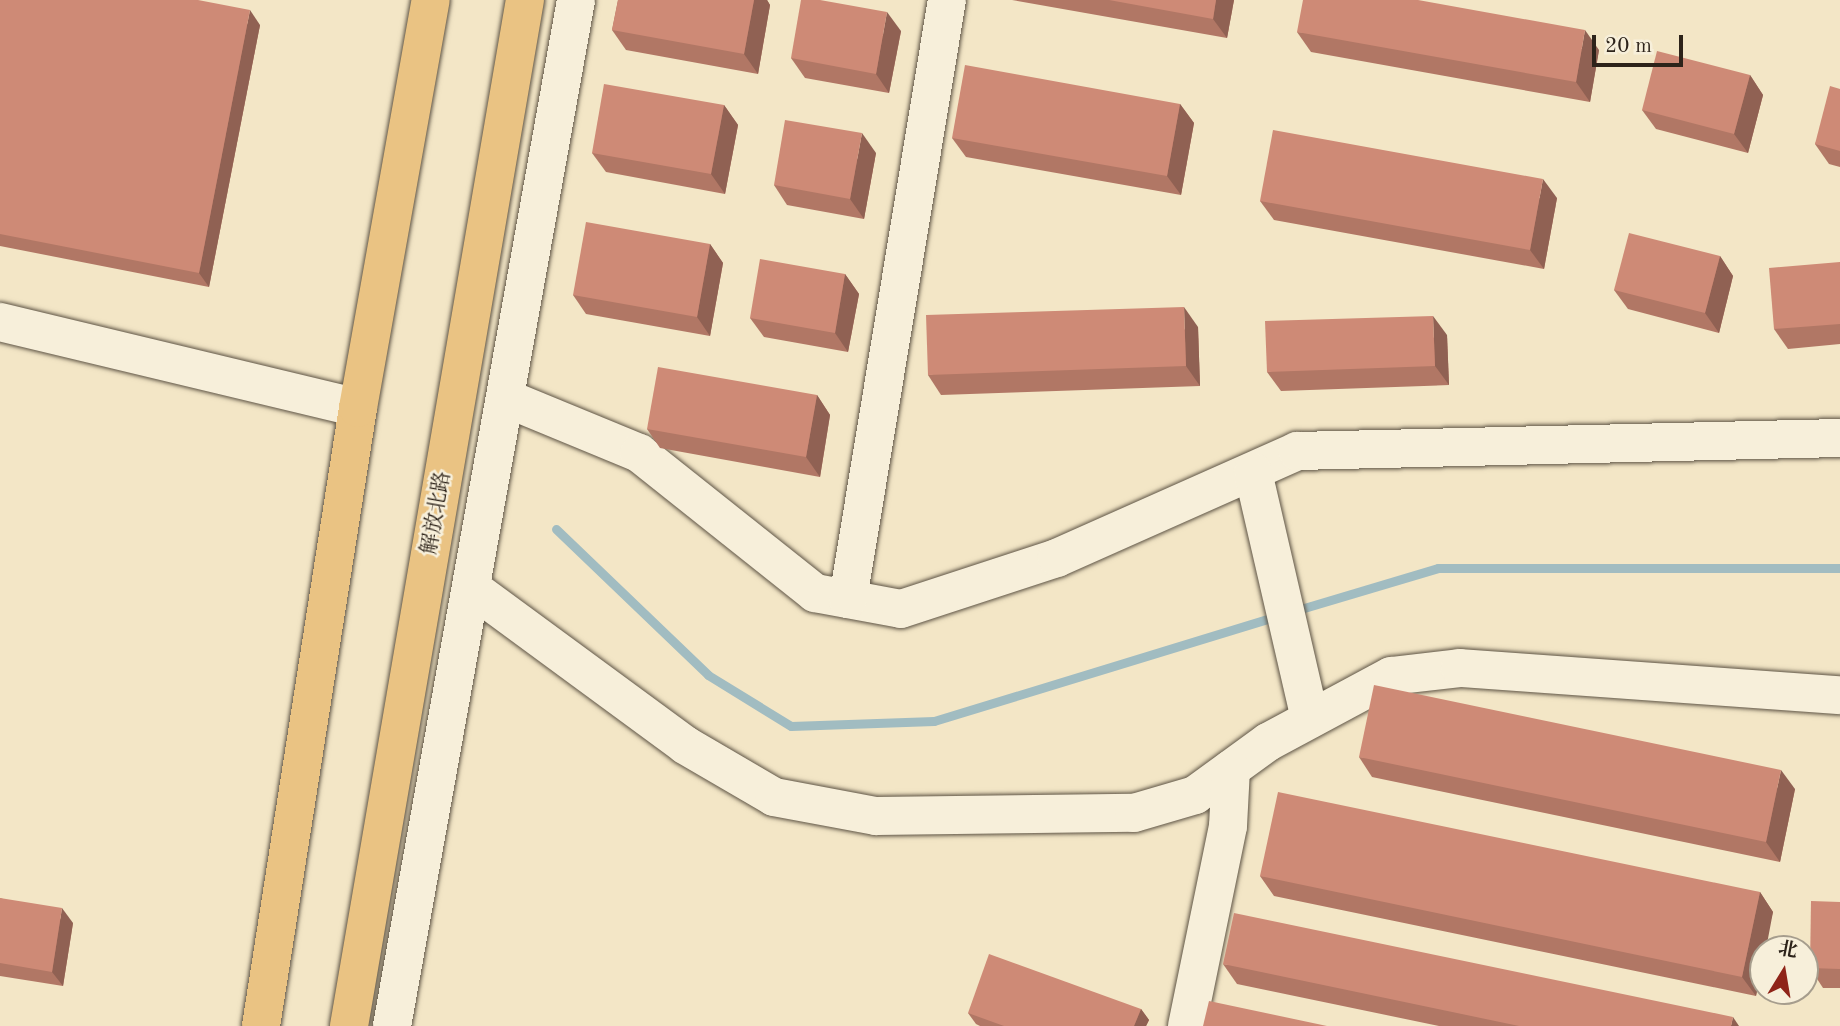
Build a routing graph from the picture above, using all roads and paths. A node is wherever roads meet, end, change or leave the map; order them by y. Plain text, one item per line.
1 (431, 0) edge
2 (525, 0) edge
3 (576, 0) edge
4 (947, 0) edge
5 (0, 322) edge
6 (508, 399) junction
7 (358, 408) junction
8 (1840, 439) edge
9 (1253, 472) junction
10 (473, 589) junction
11 (848, 599) junction
12 (1840, 695) edge
13 (1310, 719) junction
14 (1231, 769) junction
15 (261, 1026) edge
16 (349, 1026) edge
17 (392, 1026) edge
18 (1187, 1026) edge

1 - 7 main road
2 - 16 main road, 解放北路
3 - 6 street
4 - 11 street
5 - 7 street
6 - 10 street
6 - 11 street
7 - 15 main road
8 - 9 street
9 - 11 street
9 - 13 street
10 - 14 street
10 - 17 street
12 - 13 street
13 - 14 street
14 - 18 street

